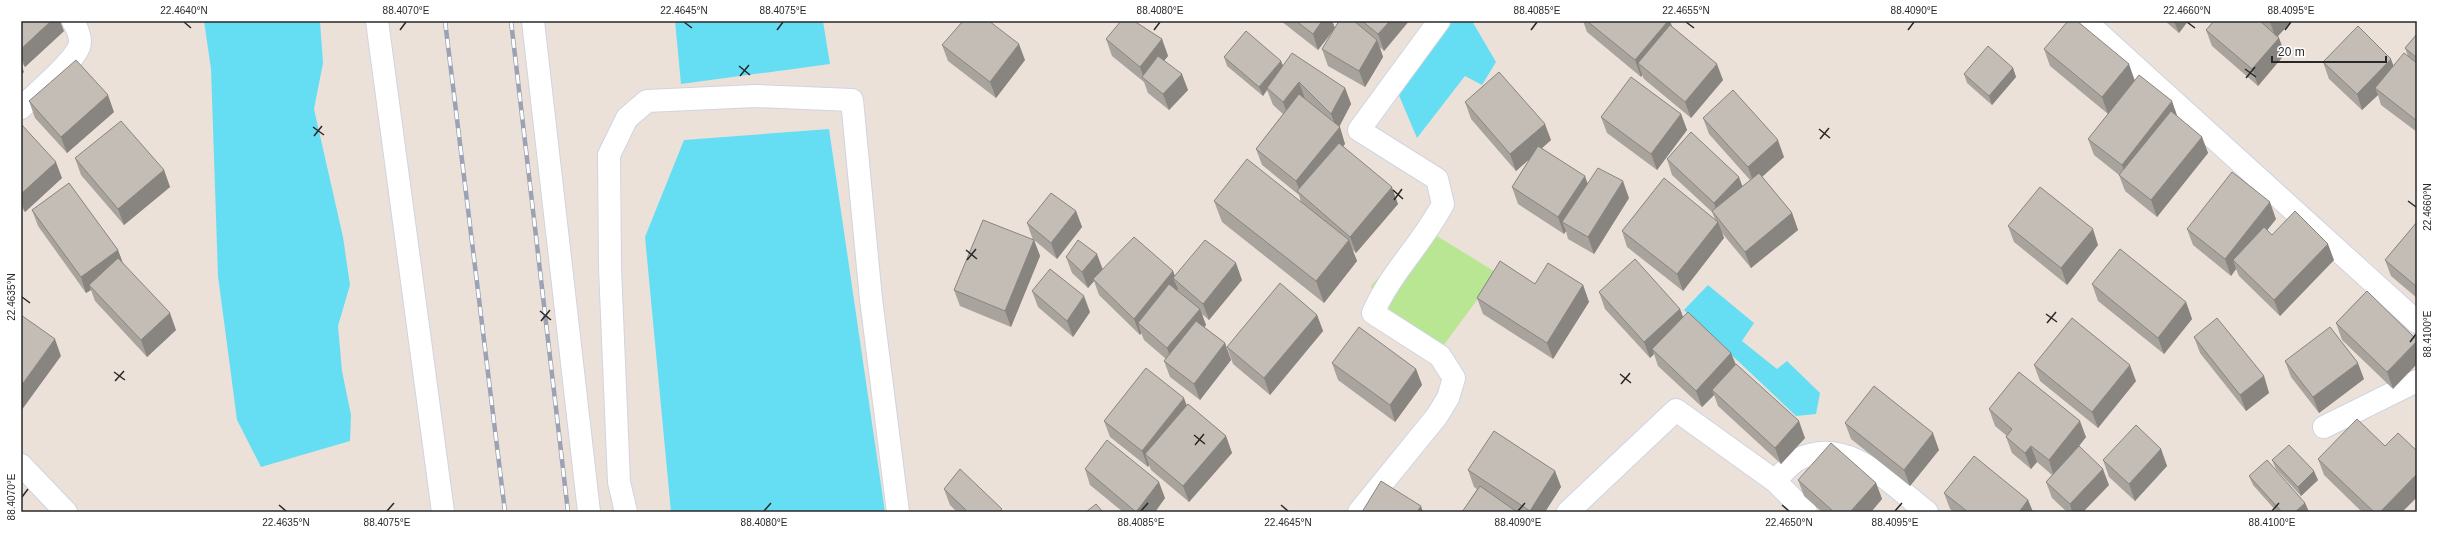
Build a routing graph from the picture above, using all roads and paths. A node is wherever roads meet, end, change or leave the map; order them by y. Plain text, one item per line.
1 (73, 21) edge
2 (377, 21) edge
3 (533, 21) edge
4 (1439, 21) edge
5 (2084, 21) edge
6 (21, 108) edge
7 (2417, 322) edge
8 (2417, 381) edge
9 (2324, 427) dead end
10 (21, 465) edge
11 (1775, 481) junction
12 (66, 512) edge
13 (443, 512) edge
14 (589, 512) edge
15 (626, 512) edge
16 (898, 512) edge
17 (1359, 512) edge
18 (1568, 512) edge
19 (1806, 512) edge
20 (1927, 512) edge

1 - 6 street
2 - 13 street
3 - 14 street
4 - 17 street
5 - 7 street
8 - 9 street
10 - 12 street
11 - 18 street
11 - 19 street
11 - 20 street
15 - 16 street

